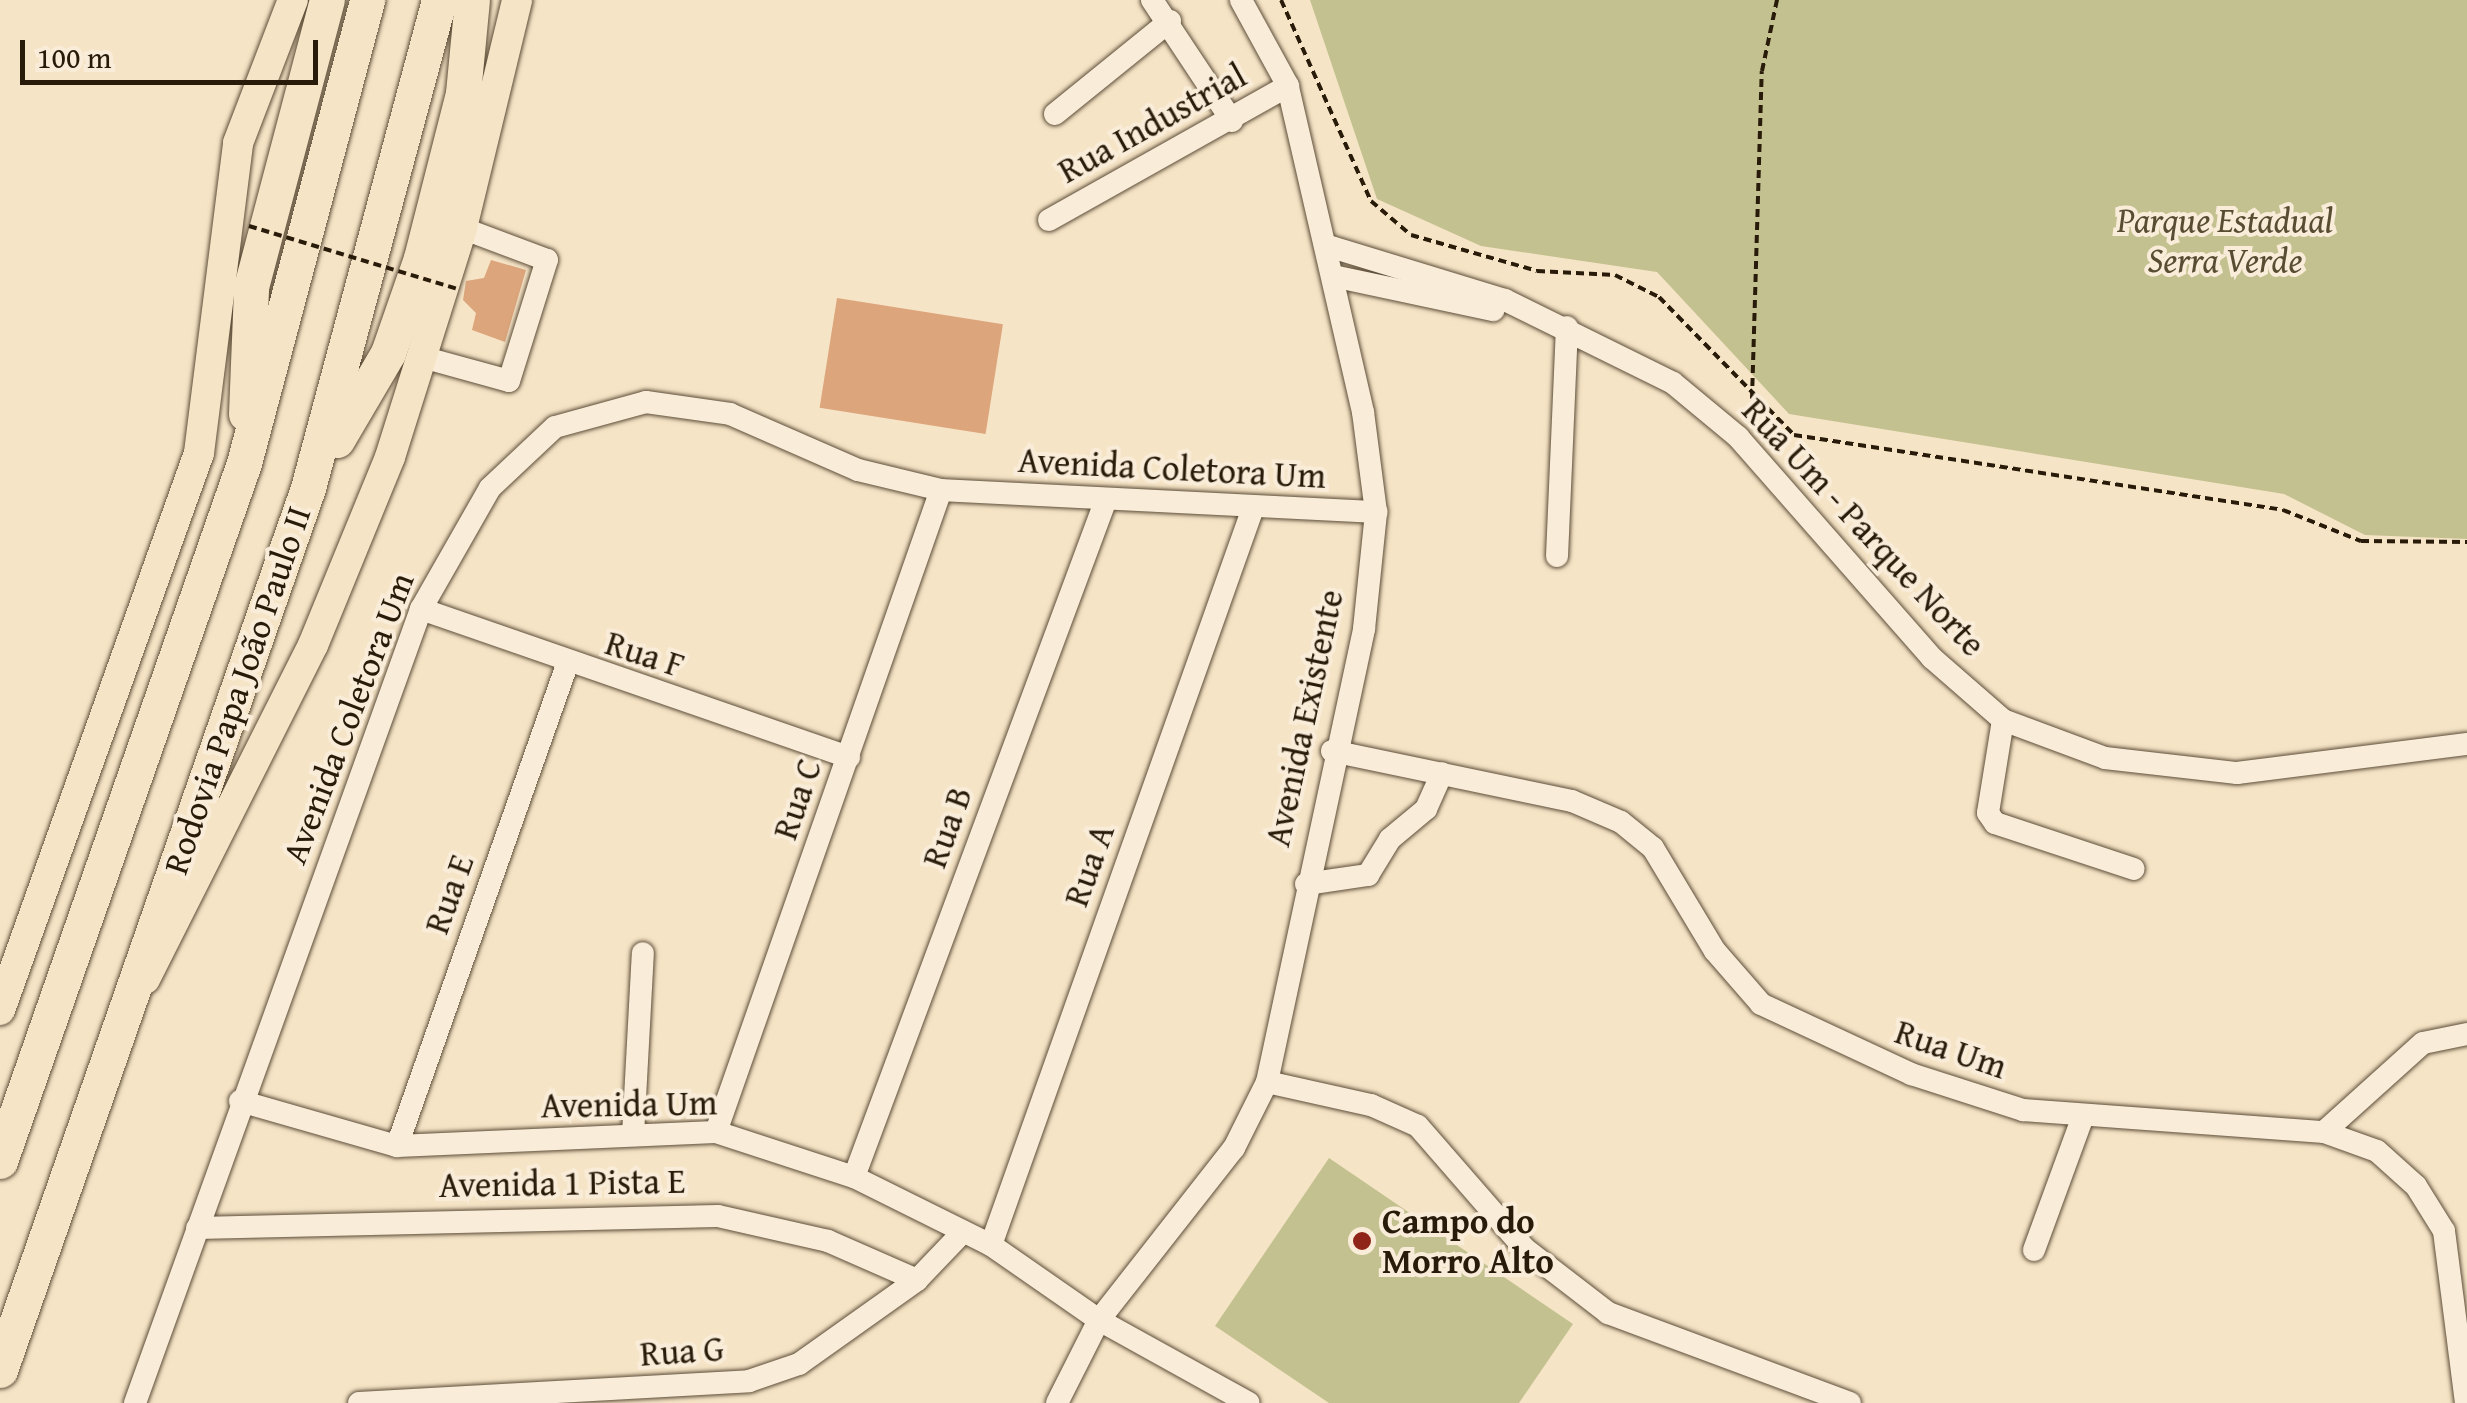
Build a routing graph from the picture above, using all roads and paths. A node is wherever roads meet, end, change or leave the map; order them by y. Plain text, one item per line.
1 (292, 0) edge
2 (327, 0) edge
3 (367, 0) edge
4 (438, 0) edge
5 (472, 0) edge
6 (516, 0) edge
7 (1152, 0) edge
8 (1241, 0) edge
9 (1281, 0) edge
10 (1776, 0) edge
11 (1170, 20) junction
12 (1288, 86) junction
13 (1054, 114) dead end
14 (1232, 121) junction
15 (1049, 220) dead end
16 (249, 226) dead end
17 (462, 228) junction
18 (1328, 246) junction
19 (1332, 276) junction
20 (462, 290) dead end
21 (1517, 308) junction
22 (1566, 327) junction
23 (422, 357) junction
24 (1752, 399) junction
25 (244, 463) junction
26 (308, 488) junction
27 (941, 490) junction
28 (1105, 502) junction
29 (1253, 508) junction
30 (1376, 512) junction
31 (2467, 542) edge
32 (1557, 556) dead end
33 (422, 609) junction
34 (568, 665) junction
35 (2004, 720) junction
36 (2467, 744) edge
37 (1332, 750) junction
38 (849, 757) junction
39 (1442, 772) junction
40 (2134, 869) dead end
41 (1306, 884) junction
42 (643, 953) dead end
43 (0, 1010) edge
44 (120, 1020) junction
45 (2467, 1034) edge
46 (1267, 1082) junction
47 (240, 1101) junction
48 (2082, 1119) junction
49 (716, 1132) junction
50 (2324, 1132) junction
51 (632, 1135) junction
52 (397, 1146) junction
53 (0, 1160) edge
54 (854, 1177) junction
55 (197, 1228) junction
56 (961, 1234) junction
57 (991, 1245) junction
58 (2034, 1250) dead end
59 (917, 1280) junction
60 (1098, 1320) junction
61 (0, 1370) edge
62 (2465, 1388) edge
63 (617, 1397) edge
64 (135, 1403) edge
65 (359, 1403) edge
66 (1057, 1403) edge
67 (1249, 1403) edge
68 (1850, 1403) edge

1 - 43 main road
2 - 25 highway
3 - 25 highway, Rodovia Papa João Paulo II
4 - 26 highway, Rodovia Papa João Paulo II
5 - 26 highway
6 - 17 main road
7 - 11 street
8 - 12 street, Avenida Existente
9 - 24 path
10 - 24 path
11 - 13 street
11 - 14 street
12 - 14 street, Rua Industrial
12 - 18 street, Avenida Existente
14 - 15 street, Rua Industrial
16 - 20 path, bridge
17 - 23 main road
17 - 23 street
18 - 19 street, Avenida Existente
18 - 21 street, Rua Um - Parque Norte
19 - 21 street, Rua Um - Parque Norte
19 - 30 street, Avenida Existente
21 - 22 street, Rua Um - Parque Norte
22 - 32 street
22 - 35 street, Rua Um - Parque Norte
23 - 44 main road
24 - 31 path
25 - 53 highway, Rodovia Papa João Paulo II
26 - 44 highway, Rodovia Papa João Paulo II
27 - 28 street, Avenida Coletora Um
27 - 33 street, Avenida Coletora Um
27 - 38 street, Rua C
28 - 29 street, Avenida Coletora Um
28 - 54 street, Rua B
29 - 30 street, Avenida Coletora Um
29 - 57 street, Rua A
30 - 37 street, Avenida Existente
33 - 34 street, Rua F
33 - 47 street, Avenida Coletora Um
34 - 38 street, Rua F
34 - 52 street, Rua E
35 - 36 street, Rua Um - Parque Norte
35 - 40 street
37 - 39 street, Rua Um
37 - 41 street, Avenida Existente
38 - 49 street, Rua C
39 - 41 street
39 - 48 street, Rua Um
41 - 46 street, Avenida Existente
42 - 51 street
44 - 61 highway, Rodovia Papa João Paulo II
45 - 50 street
46 - 60 street, Avenida Existente
46 - 68 street
47 - 52 street, Avenida Um
47 - 55 street, Avenida Coletora Um
48 - 50 street, Rua Um
48 - 58 street
49 - 51 street, Avenida Um
49 - 54 street, Avenida Um
50 - 62 street, Rua Um
51 - 52 street, Avenida Um
54 - 56 street, Avenida Um
55 - 59 street, Avenida 1 Pista E
55 - 64 street, Avenida Coletora Um
56 - 57 street, Avenida Um
56 - 59 street, Rua G
57 - 60 street, Avenida Um
59 - 63 street, Rua G
60 - 66 street, Avenida Existente
60 - 67 street, Avenida Um
63 - 65 street, Rua G

